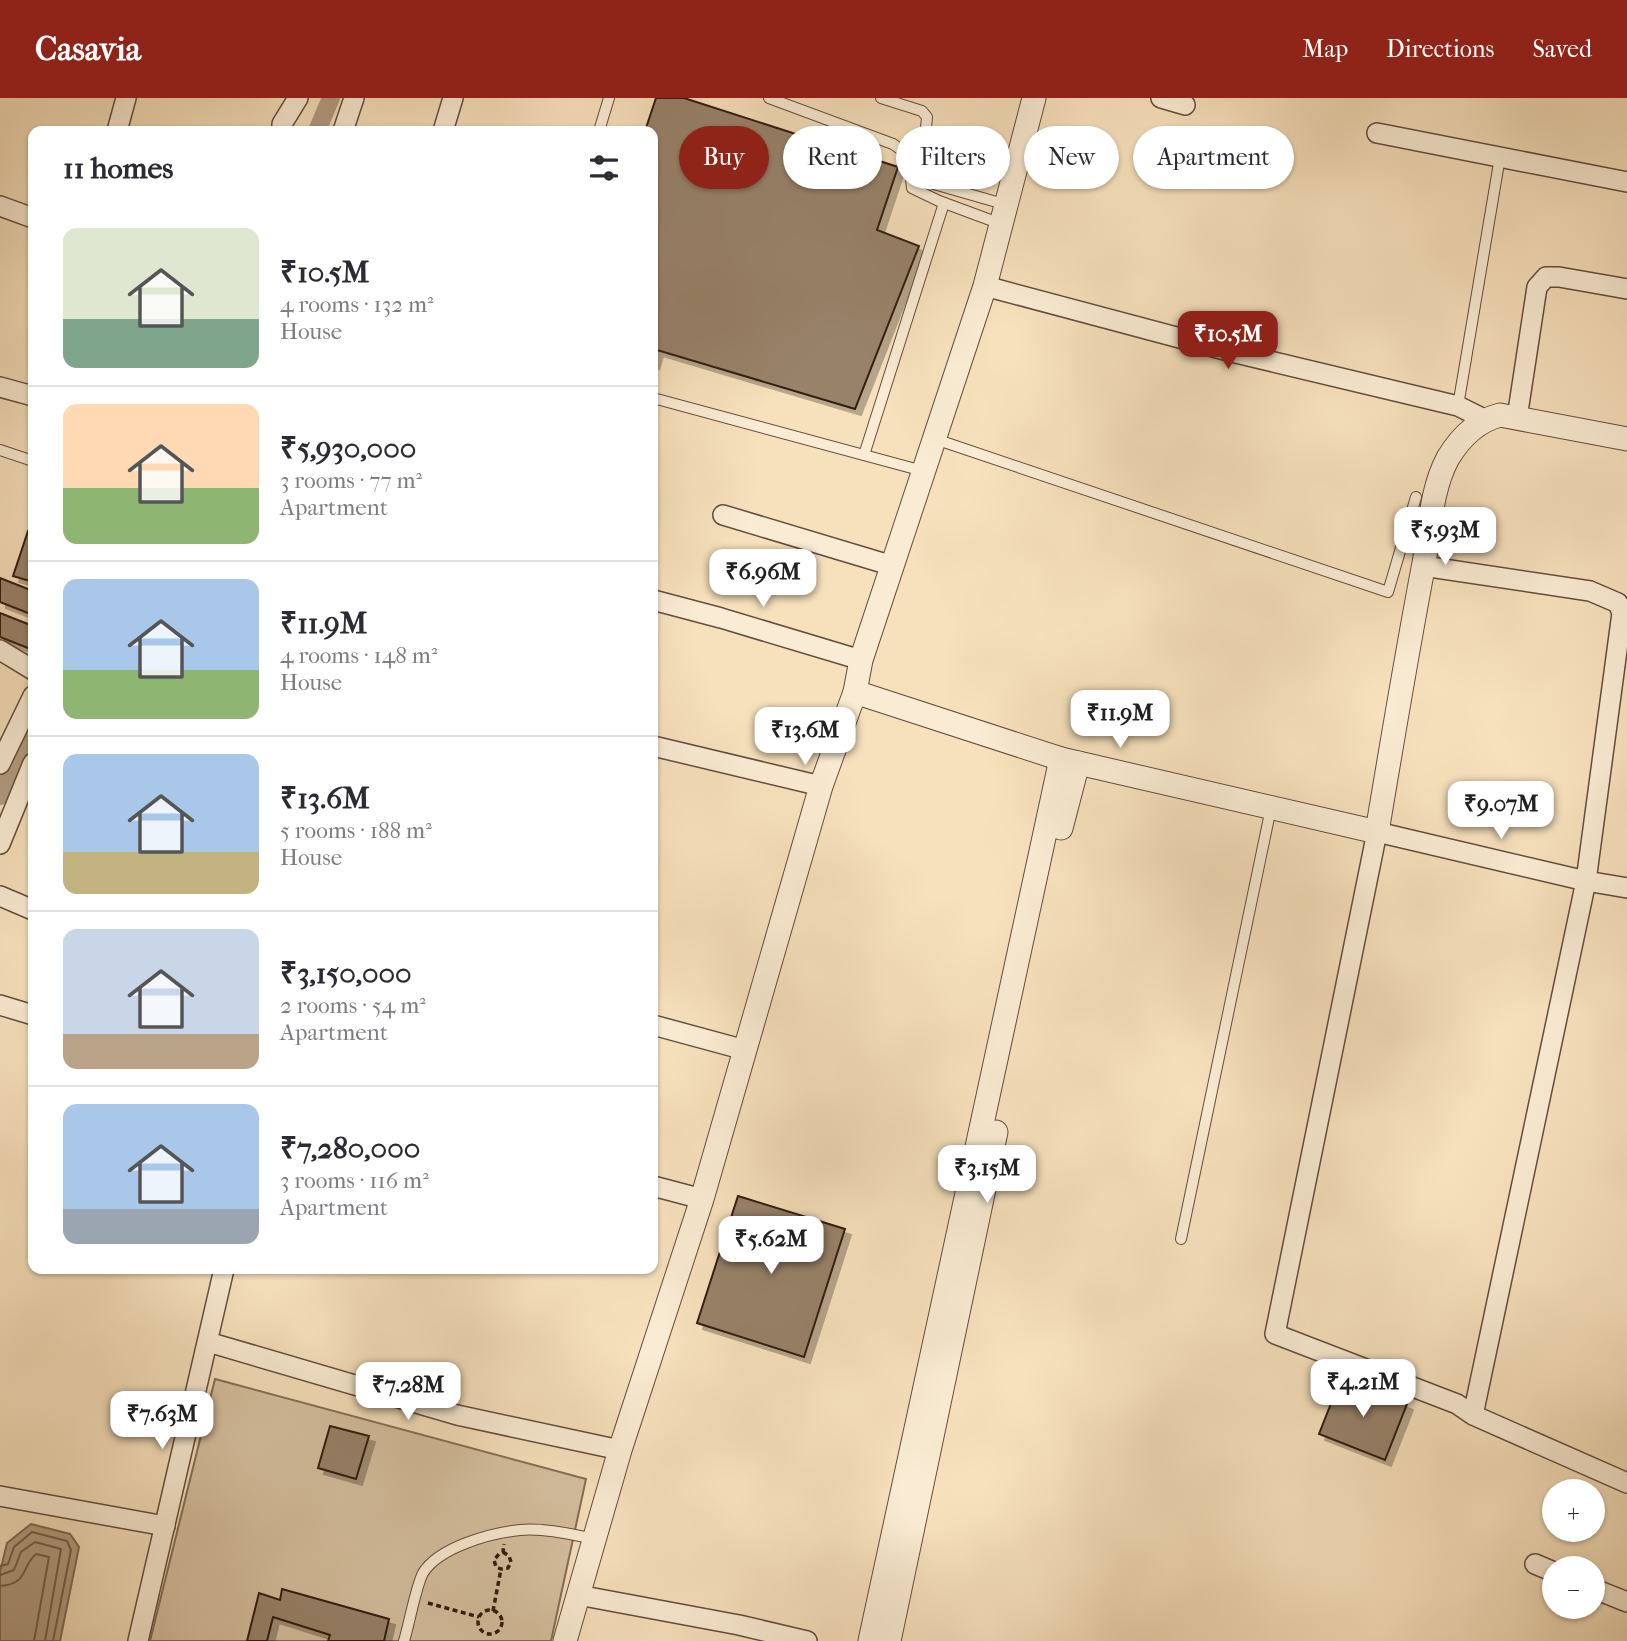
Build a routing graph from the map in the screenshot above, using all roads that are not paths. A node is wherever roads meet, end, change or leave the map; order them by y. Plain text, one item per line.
1 (126, 98) edge
2 (298, 98) edge
3 (354, 98) edge
4 (453, 98) edge
5 (610, 98) edge
6 (769, 98) edge
7 (881, 98) edge
8 (1034, 98) edge
9 (1161, 98) edge
10 (1185, 105) dead end
11 (118, 126) edge
12 (290, 126) edge
13 (346, 126) edge
14 (445, 126) edge
15 (600, 126) edge
16 (1377, 133) dead end
17 (1500, 157) junction
18 (1627, 182) edge
19 (944, 203) junction
20 (0, 206) edge
21 (1004, 215) junction
22 (28, 216) edge
23 (985, 286) junction
24 (1627, 289) edge
25 (0, 387) edge
26 (28, 395) edge
27 (658, 399) edge
28 (1458, 406) junction
29 (1517, 418) junction
30 (1484, 419) junction
31 (935, 438) junction
32 (1627, 439) edge
33 (0, 450) edge
34 (864, 456) junction
35 (28, 458) edge
36 (924, 471) junction
37 (1416, 497) dead end
38 (723, 515) dead end
39 (892, 566) junction
40 (1423, 566) junction
41 (658, 601) edge
42 (0, 650) edge
43 (861, 660) junction
44 (28, 667) edge
45 (855, 692) junction
46 (28, 706) edge
47 (658, 747) edge
48 (1069, 761) junction
49 (0, 764) edge
50 (28, 775) edge
51 (821, 786) junction
52 (1272, 808) junction
53 (1377, 832) junction
54 (0, 844) edge
55 (1586, 881) junction
56 (1627, 888) edge
57 (0, 896) edge
58 (28, 908) edge
59 (0, 1005) edge
60 (1015, 1007) junction
61 (28, 1013) edge
62 (658, 1027) edge
63 (745, 1050) junction
64 (658, 1187) edge
65 (702, 1199) junction
66 (1181, 1238) dead end
67 (223, 1274) edge
68 (208, 1342) junction
69 (1473, 1415) junction
70 (621, 1450) junction
71 (1627, 1483) edge
72 (0, 1496) edge
73 (165, 1526) junction
74 (594, 1539) junction
75 (1535, 1564) dead end
76 (1542, 1567) edge
77 (1605, 1593) edge
78 (578, 1595) junction
79 (1627, 1602) edge
80 (737, 1633) edge
81 (138, 1641) edge
82 (404, 1641) edge
83 (565, 1641) edge
84 (807, 1641) edge
85 (870, 1641) edge
86 (889, 1641) edge

1 - 11 street
2 - 12 street
3 - 13 street
4 - 14 street
5 - 15 lane
6 - 19 lane
7 - 21 lane
8 - 21 street
9 - 10 street
16 - 17 street
17 - 18 street
17 - 28 lane
19 - 21 lane
19 - 34 lane
20 - 22 street
21 - 23 street
23 - 28 street
23 - 31 street
24 - 29 street
25 - 26 street
27 - 34 lane
28 - 30 street
29 - 30 street
29 - 32 street
30 - 40 street
31 - 36 street
31 - 37 lane
33 - 35 lane
34 - 36 lane
36 - 39 street
38 - 39 street
39 - 43 street
40 - 53 street
40 - 55 street
41 - 43 street
42 - 44 street
43 - 45 street
45 - 48 street
45 - 51 street
46 - 49 street
47 - 51 street
48 - 52 street
48 - 60 street
50 - 54 street
51 - 63 street
52 - 53 street
52 - 66 lane
53 - 55 street
53 - 69 street
55 - 56 street
55 - 69 street
57 - 58 street
59 - 61 street
60 - 85 street
60 - 86 street
62 - 63 street
63 - 65 street
64 - 65 street
65 - 70 street
67 - 68 street
68 - 70 street
68 - 73 street
69 - 71 street
70 - 74 street
72 - 73 street
73 - 81 street
74 - 78 street
74 - 82 lane
75 - 76 street
77 - 79 street
78 - 80 street
78 - 83 street
80 - 84 street

